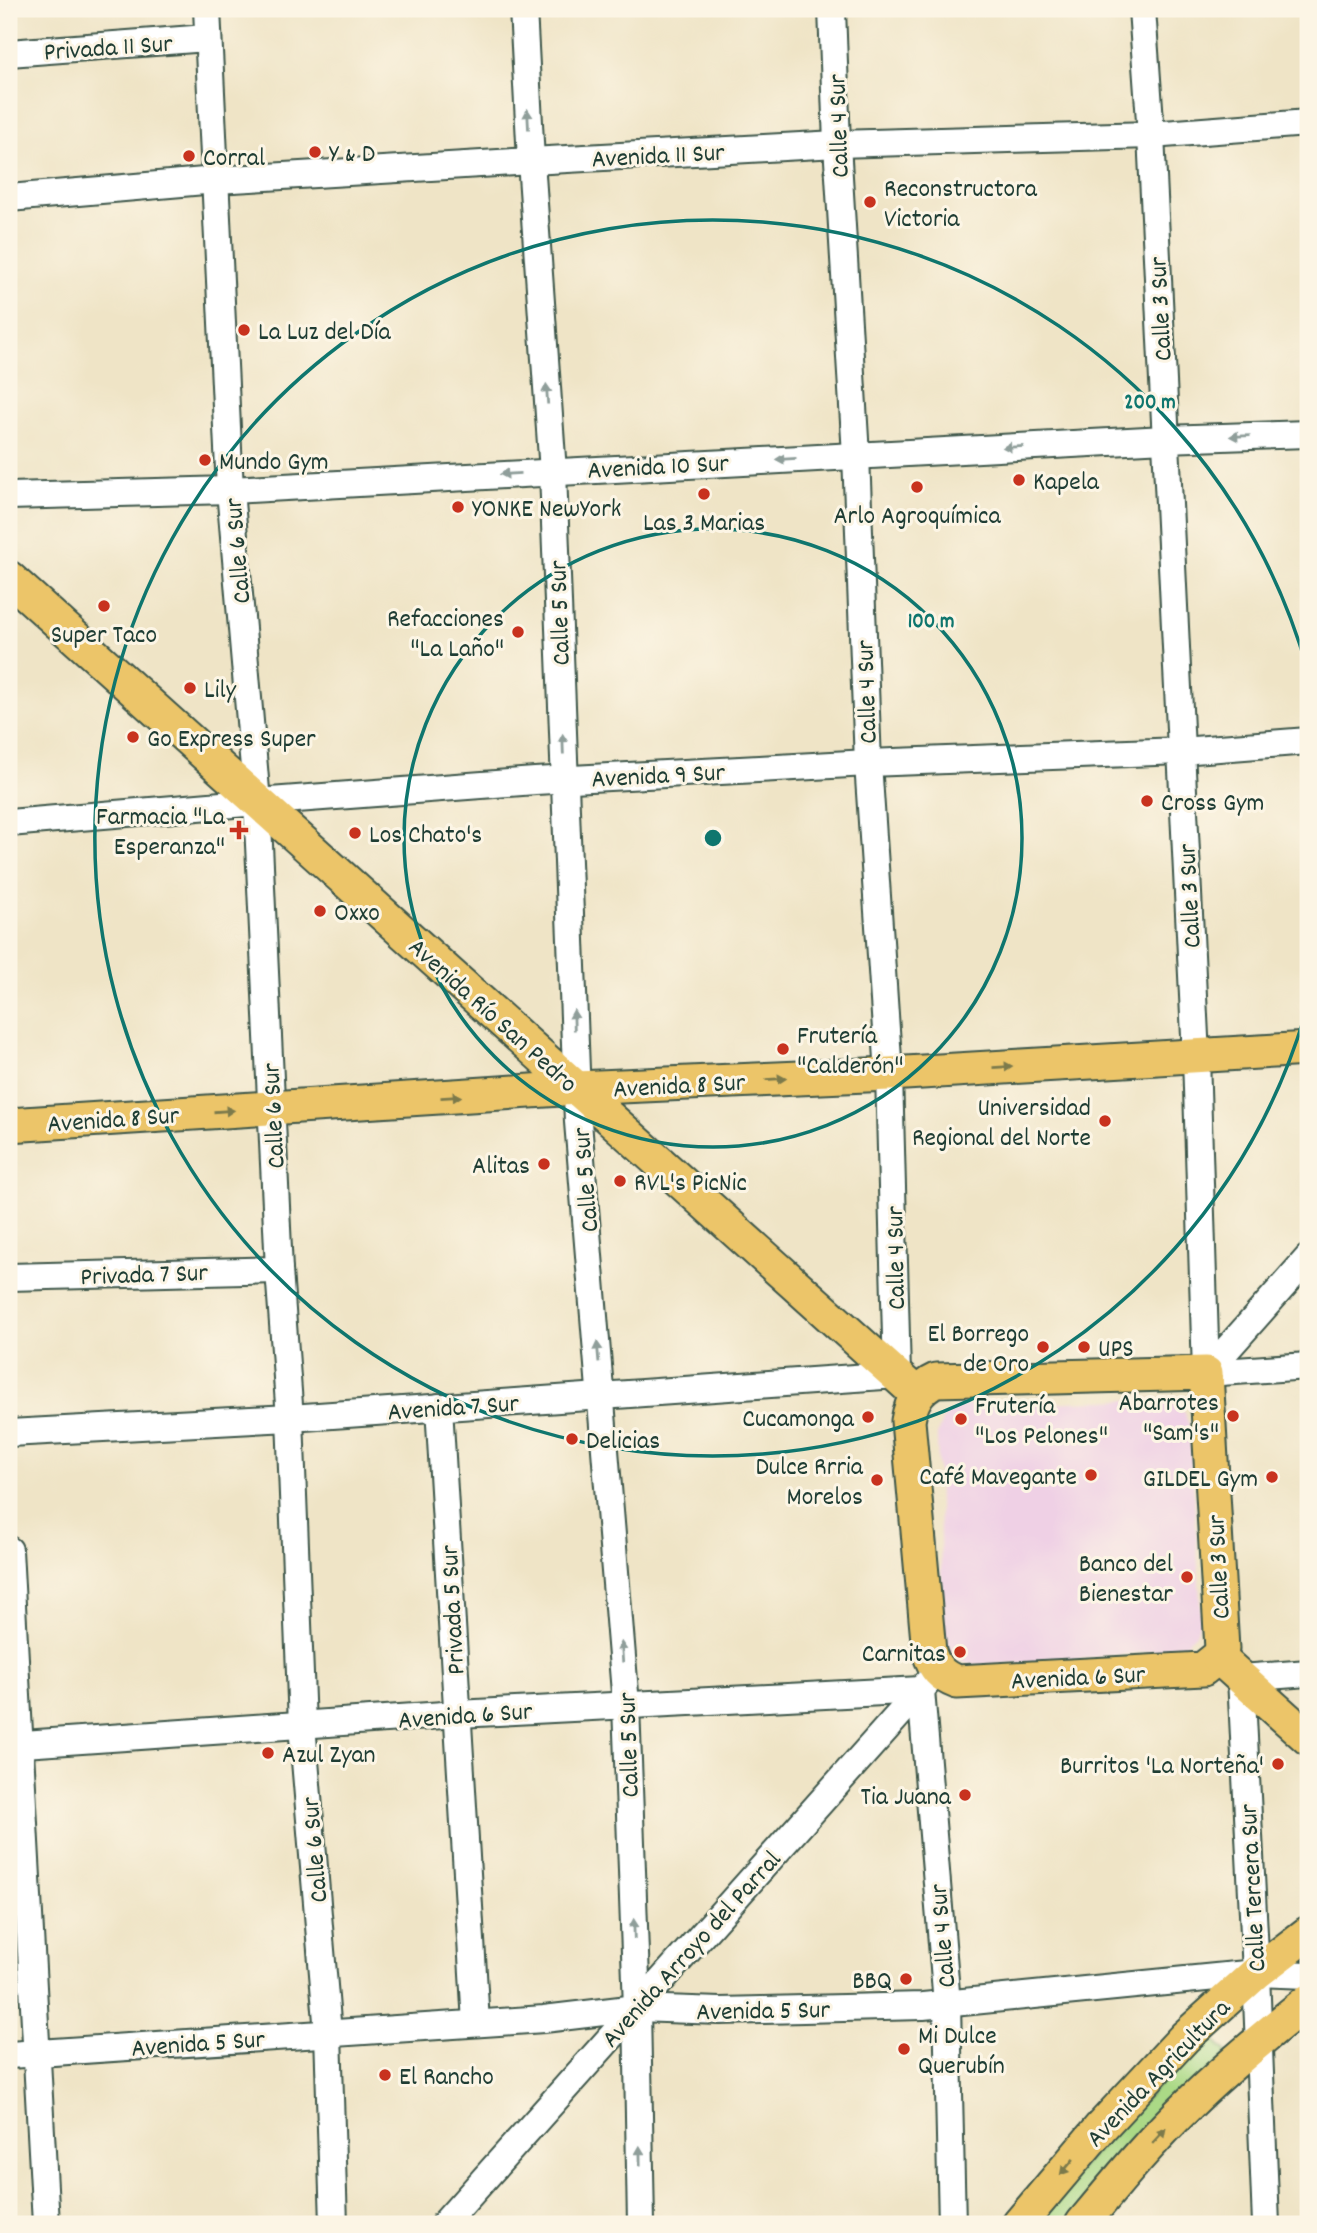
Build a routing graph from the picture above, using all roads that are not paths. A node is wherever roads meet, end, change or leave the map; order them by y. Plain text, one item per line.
1 (208, 9) edge
2 (523, 9) edge
3 (832, 9) edge
4 (1142, 9) edge
5 (208, 38) junction
6 (9, 53) edge
7 (1308, 123) edge
8 (1151, 135) junction
9 (837, 144) junction
10 (531, 161) junction
11 (216, 180) junction
12 (9, 198) edge
13 (1308, 434) edge
14 (1164, 439) junction
15 (856, 455) junction
16 (552, 472) junction
17 (230, 490) junction
18 (9, 496) edge
19 (9, 578) edge
20 (1308, 741) edge
21 (1181, 751) junction
22 (868, 763) junction
23 (564, 779) junction
24 (257, 802) junction
25 (9, 823) edge
26 (1308, 1049) edge
27 (1196, 1057) junction
28 (889, 1074) junction
29 (577, 1088) junction
30 (271, 1108) junction
31 (9, 1125) edge
32 (1308, 1258) edge
33 (279, 1270) junction
34 (9, 1277) edge
35 (1308, 1366) edge
36 (1206, 1373) junction
37 (907, 1385) junction
38 (602, 1395) junction
39 (439, 1407) junction
40 (290, 1418) junction
41 (9, 1433) edge
42 (9, 1550) edge
43 (1229, 1667) junction
44 (1308, 1673) edge
45 (929, 1681) junction
46 (626, 1704) junction
47 (458, 1714) junction
48 (302, 1725) junction
49 (1308, 1738) edge
50 (14, 1744) edge
51 (1308, 1933) edge
52 (1256, 1973) junction
53 (1308, 1975) edge
54 (1308, 2001) edge
55 (947, 2004) junction
56 (637, 2008) junction
57 (476, 2023) junction
58 (328, 2033) junction
59 (1258, 2041) junction
60 (36, 2053) junction
61 (9, 2055) edge
62 (46, 2224) edge
63 (334, 2224) edge
64 (444, 2224) edge
65 (641, 2224) edge
66 (952, 2224) edge
67 (1018, 2224) edge
68 (1082, 2224) edge
69 (1266, 2224) edge

1 - 5 street, Calle 6 Sur
10 -> 2 street, Calle 5 Sur
3 - 9 street, Calle 4 Sur
4 - 8 street, Calle 3 Sur
5 - 6 street, Privada 11 Sur
5 - 11 street, Calle 6 Sur
7 - 8 street, Avenida 11 Sur
8 - 9 street, Avenida 11 Sur
8 - 14 street, Calle 3 Sur
9 - 10 street, Avenida 11 Sur
9 - 15 street, Calle 4 Sur
10 - 11 street, Avenida 11 Sur
16 -> 10 street, Calle 5 Sur
11 - 12 street, Avenida 11 Sur
11 - 17 street, Calle 6 Sur
13 -> 14 street, Avenida 10 Sur
14 -> 15 street, Avenida 10 Sur
14 - 21 street, Calle 3 Sur
15 -> 16 street, Avenida 10 Sur
15 - 22 street, Calle 4 Sur
16 -> 17 street, Avenida 10 Sur
23 -> 16 street, Calle 5 Sur
17 - 18 street, Avenida 10 Sur
17 - 24 street, Calle 6 Sur
19 - 24 main road, Avenida Río San Pedro
20 - 21 street, Avenida 9 Sur
21 - 22 street, Avenida 9 Sur
21 - 27 street, Calle 3 Sur
22 - 23 street, Avenida 9 Sur
22 - 28 street, Calle 4 Sur
23 - 24 street, Avenida 9 Sur
29 -> 23 street, Calle 5 Sur
24 - 25 street, Avenida 9 Sur
24 - 29 main road, Avenida Río San Pedro
24 - 30 street, Calle 6 Sur
26 - 27 main road, Avenida 8 Sur
28 -> 27 main road, Avenida 8 Sur
27 - 36 street, Calle 3 Sur
29 -> 28 main road, Avenida 8 Sur
28 - 37 street, Calle 4 Sur
30 -> 29 main road, Avenida 8 Sur
29 - 37 main road, Avenida Río San Pedro
38 -> 29 street, Calle 5 Sur
31 -> 30 main road, Avenida 8 Sur
30 - 33 street, Calle 6 Sur
32 - 36 street
33 - 34 street, Privada 7 Sur
33 - 40 street, Calle 6 Sur
35 - 36 street, Avenida 7 Sur
36 - 37 main road, Avenida 7 Sur
36 - 43 main road, Calle 3 Sur
37 - 38 street, Avenida 7 Sur
37 - 45 main road, Calle 4 Sur
38 - 39 street, Avenida 7 Sur
46 -> 38 street, Calle 5 Sur
39 - 40 street, Avenida 7 Sur
39 - 47 street, Privada 5 Sur
40 - 41 street, Avenida 7 Sur
40 - 48 street, Calle 6 Sur
42 - 50 street
43 - 44 street, Avenida 6 Sur
43 - 45 main road, Avenida 6 Sur
43 - 49 main road
43 - 52 street, Calle Tercera Sur
45 - 46 street, Avenida 6 Sur
45 - 55 street, Calle 4 Sur
45 - 56 street, Avenida Arroyo del Parral
46 - 47 street, Avenida 6 Sur
56 -> 46 street, Calle 5 Sur
47 - 48 street, Avenida 6 Sur
47 - 57 street, Privada 5 Sur
48 - 50 street, Avenida 6 Sur
48 - 58 street, Calle 6 Sur
50 - 60 street
51 - 52 main road, Avenida Agricultura
52 - 53 street, Avenida 5 Sur
52 - 55 street, Avenida 5 Sur
52 - 59 street, Calle Tercera Sur
52 -> 67 main road, Avenida Agricultura
54 - 59 main road, Avenida Agricultura
55 - 56 street, Avenida 5 Sur
55 - 66 street, Calle 4 Sur
56 - 57 street, Avenida 5 Sur
56 - 64 street, Avenida Arroyo del Parral
65 -> 56 street, Calle 5 Sur
57 - 58 street, Avenida 5 Sur
58 - 60 street, Avenida 5 Sur
58 - 63 street, Calle 6 Sur
68 -> 59 main road, Avenida Agricultura
59 - 69 street, Calle Tercera Sur
60 - 61 street, Avenida 5 Sur
60 - 62 street

